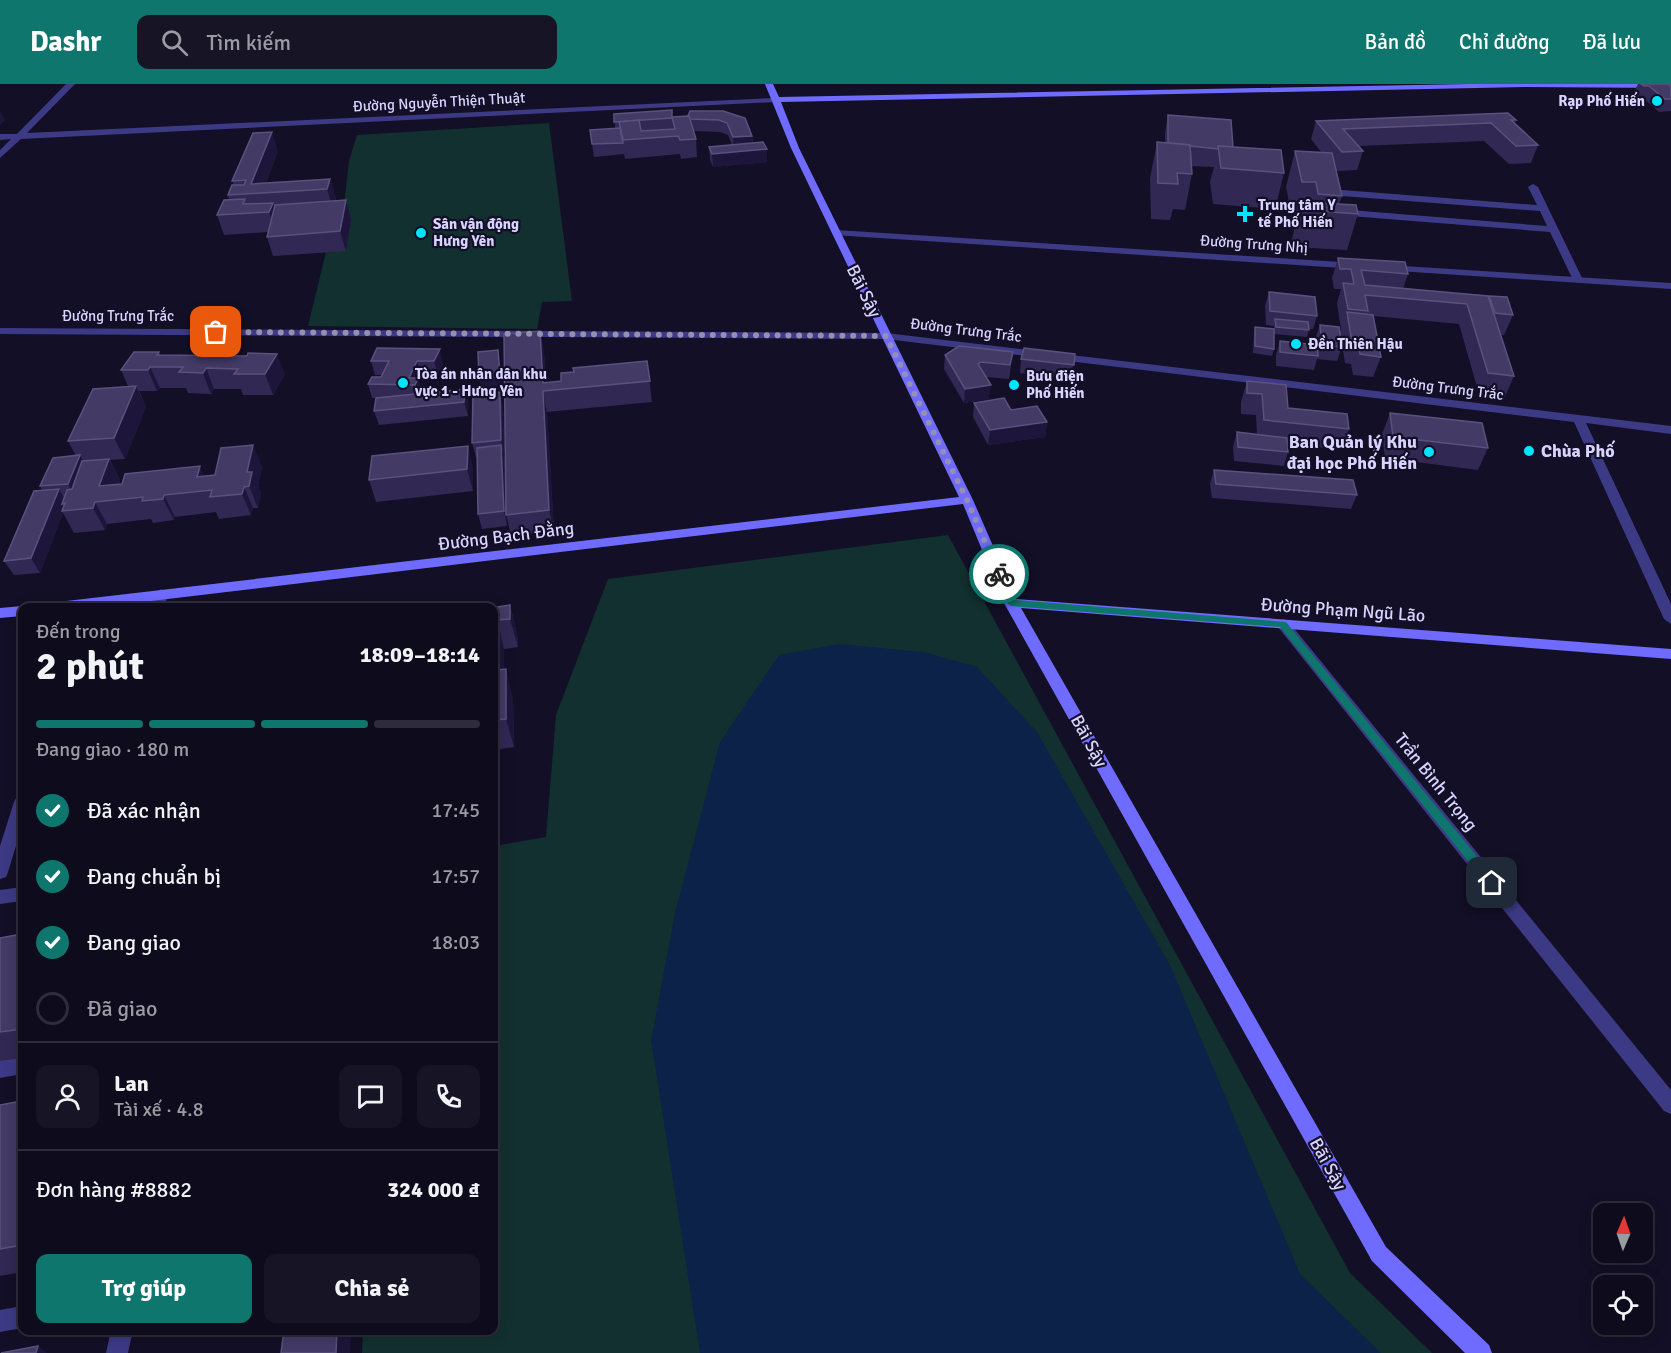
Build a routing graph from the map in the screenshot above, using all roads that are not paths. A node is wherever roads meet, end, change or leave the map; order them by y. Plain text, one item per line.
1 (71, 84) edge
2 (769, 84) edge
3 (1195, 84) edge
4 (1525, 84) edge
5 (1385, 86) edge
6 (1671, 86) edge
7 (1200, 93) junction
8 (775, 100) junction
9 (18, 136) junction
10 (0, 137) edge
11 (0, 155) edge
12 (1533, 187) dead end
13 (1342, 194) edge
14 (1543, 208) junction
15 (1350, 213) edge
16 (1553, 229) junction
17 (836, 233) junction
18 (1578, 280) junction
19 (1671, 286) edge
20 (0, 331) edge
21 (886, 336) junction
22 (1578, 418) junction
23 (1671, 430) edge
24 (967, 500) junction
25 (159, 601) edge
26 (128, 603) edge
27 (1011, 603) junction
28 (18, 611) edge
29 (0, 613) edge
30 (1671, 619) edge
31 (1283, 624) junction
32 (1671, 654) edge
33 (18, 815) edge
34 (0, 872) edge
35 (18, 895) edge
36 (0, 897) edge
37 (18, 1067) edge
38 (0, 1069) edge
39 (1671, 1106) edge
40 (18, 1318) edge
41 (0, 1321) edge
42 (121, 1335) edge
43 (117, 1353) edge
44 (1481, 1353) edge

1 - 9 street
2 - 8 street, Bãi Sậy
3 - 7 street
4 - 5 street, Đường Nguyễn Thiện Thuật
4 - 6 street, Đường Nguyễn Thiện Thuật
5 - 7 street, Đường Nguyễn Thiện Thuật
7 - 8 street, Đường Nguyễn Thiện Thuật
8 - 9 street, Đường Nguyễn Thiện Thuật
8 - 17 street, Bãi Sậy
9 - 10 street, Đường Nguyễn Thiện Thuật
9 - 11 street
12 - 14 street
13 - 14 street
14 - 16 street
15 - 16 street
16 - 18 street
17 - 18 street, Đường Trưng Nhị
17 - 21 street, Bãi Sậy
18 - 19 street, Đường Trưng Nhị
20 - 21 street, Đường Trưng Trắc
21 - 22 street, Đường Trưng Trắc
21 - 24 street, Bãi Sậy
22 - 23 street, Đường Trưng Trắc
22 - 30 street
24 - 25 street, Đường Bạch Đằng
24 - 27 street, Bãi Sậy
25 - 26 street, Đường Bạch Đằng
27 - 31 street, Đường Phạm Ngũ Lão
27 - 44 street, Bãi Sậy
28 - 29 street
31 - 32 street, Đường Phạm Ngũ Lão
31 - 39 street, Trần Bình Trọng
33 - 34 street
35 - 36 street
37 - 38 street
40 - 41 street
42 - 43 street

